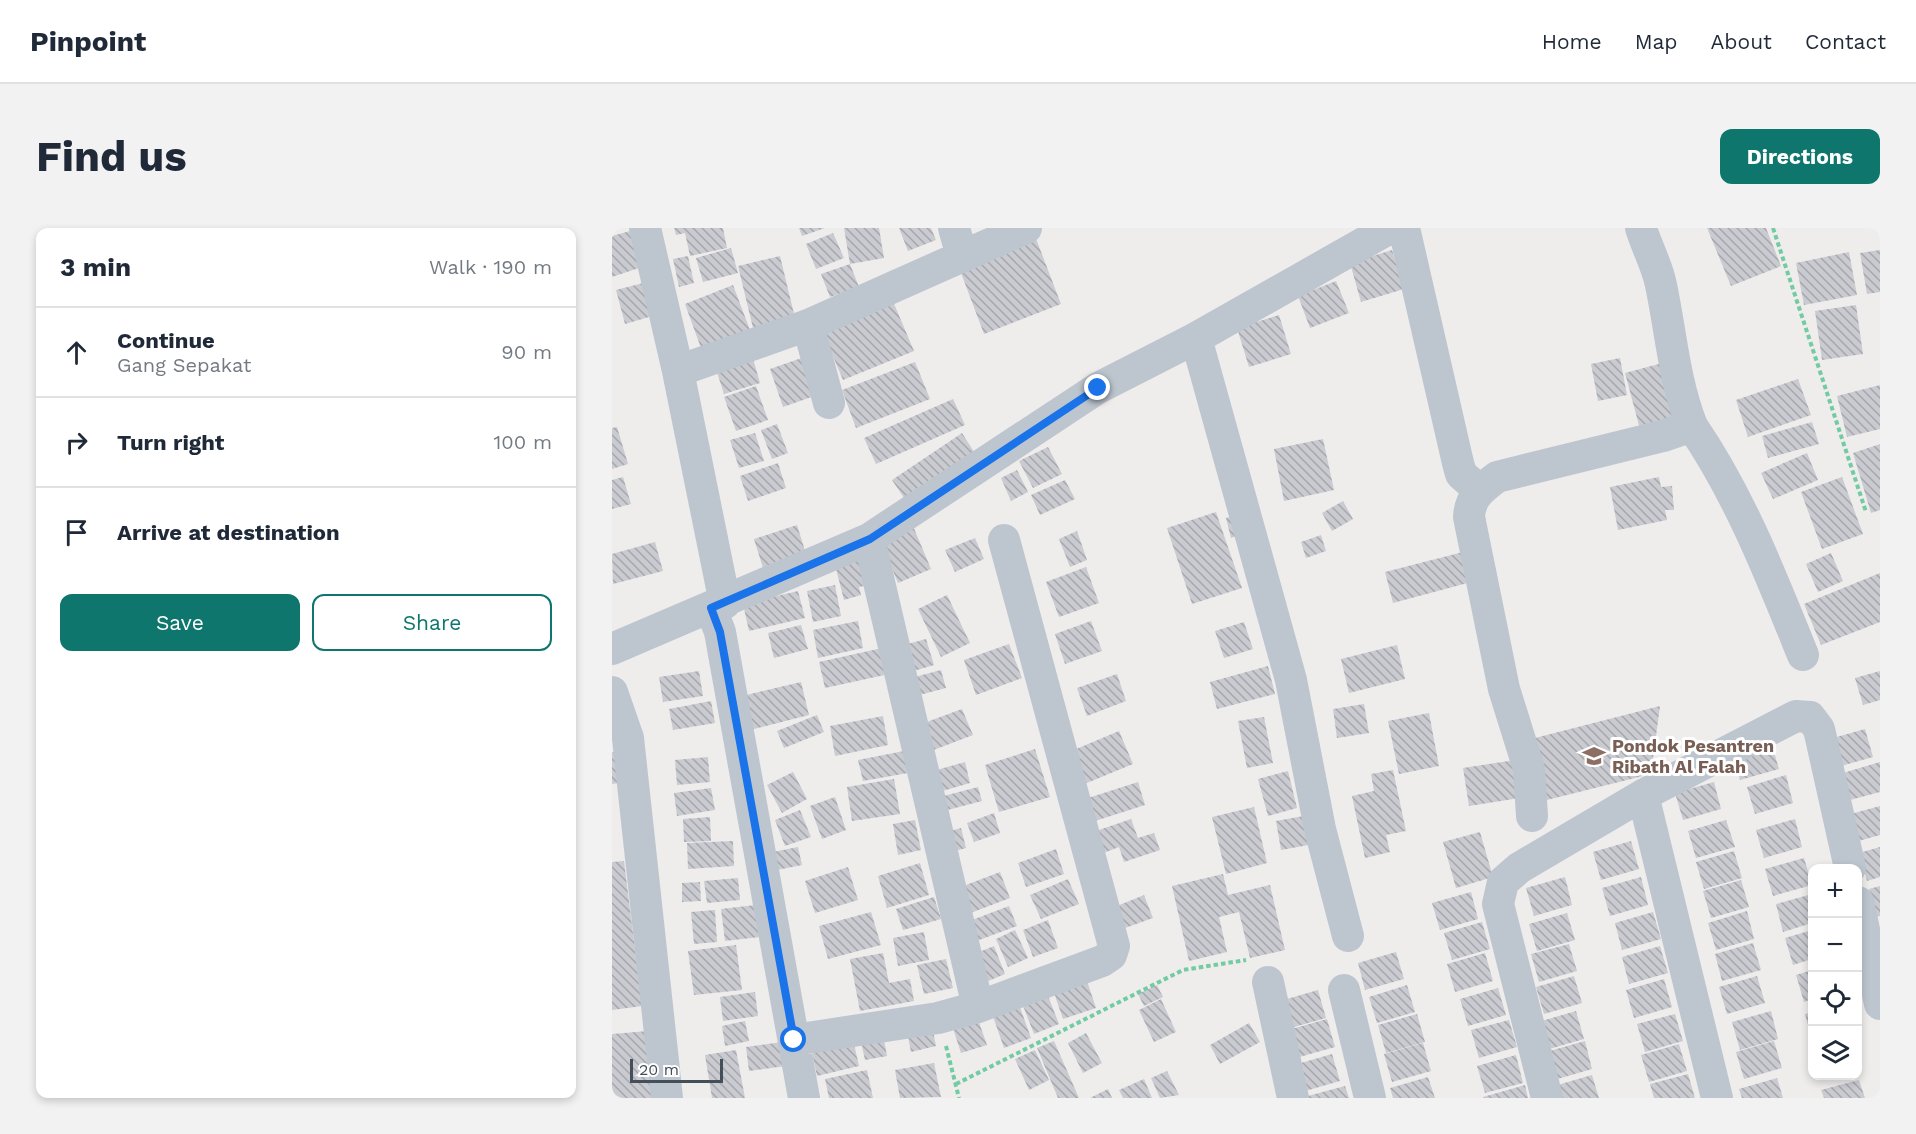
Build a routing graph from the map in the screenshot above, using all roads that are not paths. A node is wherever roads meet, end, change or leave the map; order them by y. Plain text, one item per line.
1 (645, 228) edge
2 (1026, 228) edge
3 (1390, 228) edge
4 (1404, 228) edge
5 (1641, 228) edge
6 (958, 242) edge
7 (808, 325) junction
8 (1196, 338) junction
9 (678, 371) junction
10 (830, 403) dead end
11 (1692, 426) junction
12 (1479, 490) junction
13 (870, 539) junction
14 (1004, 540) dead end
15 (718, 606) junction
16 (612, 649) edge
17 (1803, 655) dead end
18 (612, 692) edge
19 (1643, 795) junction
20 (1532, 816) dead end
21 (1849, 864) edge
22 (1861, 918) edge
23 (1348, 936) dead end
24 (1268, 982) road end
25 (1344, 990) dead end
26 (1880, 1004) edge
27 (978, 1007) junction
28 (794, 1040) junction
29 (667, 1098) edge
30 (804, 1098) edge
31 (1293, 1098) edge
32 (1370, 1098) edge
33 (1547, 1098) edge
34 (1717, 1098) edge

1 - 9 street
2 - 6 street
3 - 8 street
4 - 12 street
5 - 11 street
6 - 7 street
7 - 9 street
7 - 10 street
8 - 13 street
8 - 23 street
9 - 15 street
11 - 12 street
11 - 17 street
12 - 20 street
13 - 15 street
13 - 27 street
14 - 27 street
15 - 16 street
15 - 28 street
18 - 29 street
19 - 21 street
19 - 33 street
19 - 34 street
22 - 26 street
24 - 31 street
25 - 32 street
27 - 28 street
28 - 30 street

